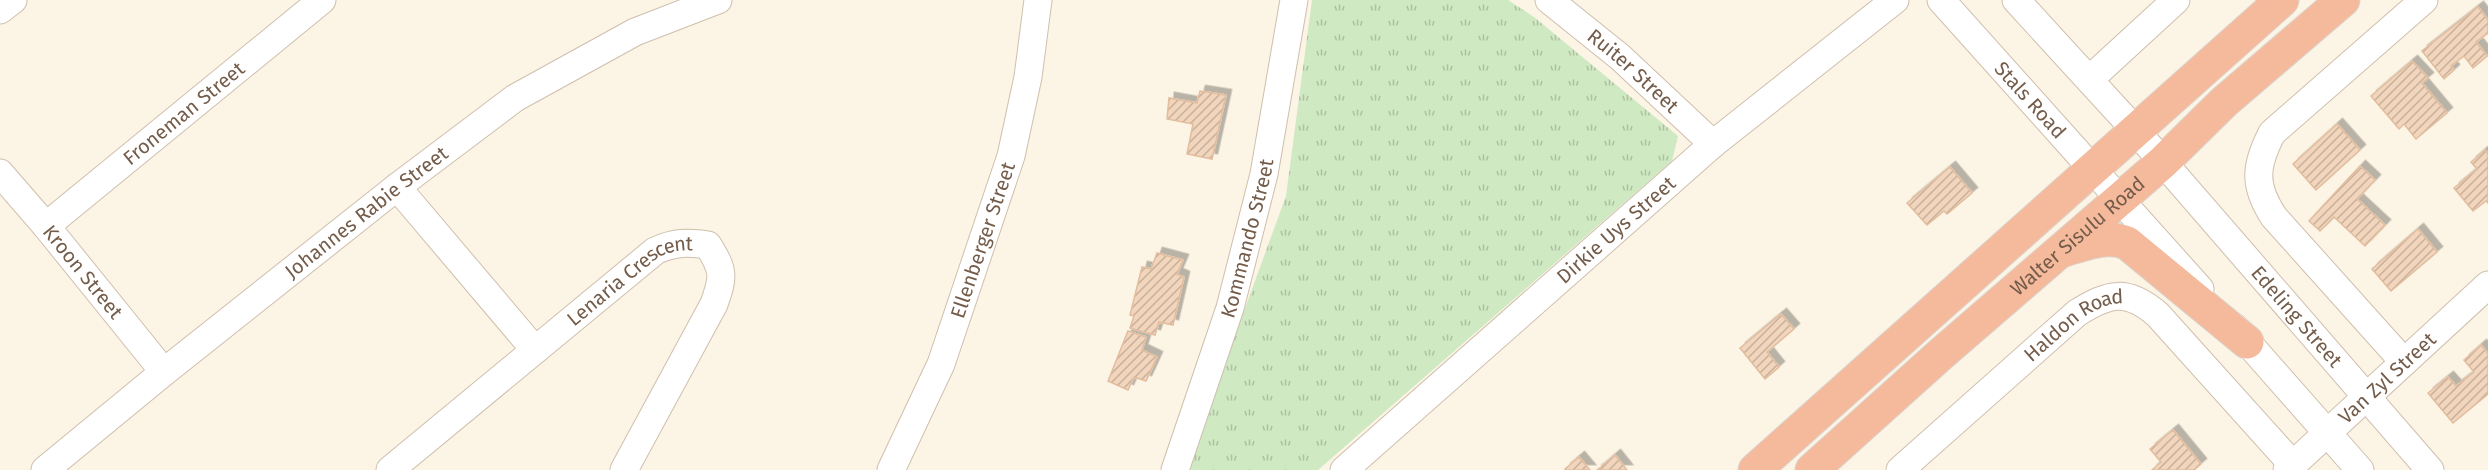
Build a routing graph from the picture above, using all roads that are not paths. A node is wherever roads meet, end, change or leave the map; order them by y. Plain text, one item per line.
1 (13, 0) edge
2 (322, 0) edge
3 (718, 0) edge
4 (1038, 0) edge
5 (1294, 0) edge
6 (1549, 0) edge
7 (1895, 0) edge
8 (1941, 0) edge
9 (2016, 0) edge
10 (2176, 0) edge
11 (2282, 0) edge
12 (2343, 0) edge
13 (2424, 0) edge
14 (0, 10) edge
15 (2090, 79) junction
16 (2136, 131) junction
17 (1713, 144) junction
18 (2163, 162) junction
19 (2093, 168) junction
20 (0, 173) edge
21 (397, 187) junction
22 (2121, 198) junction
23 (46, 226) junction
24 (2060, 252) junction
25 (2488, 285) edge
26 (2247, 342) junction
27 (535, 350) junction
28 (2404, 362) junction
29 (164, 372) junction
30 (1846, 390) junction
31 (2366, 397) junction
32 (1871, 417) junction
33 (2327, 433) junction
34 (2290, 468) edge
35 (45, 470) edge
36 (390, 470) edge
37 (624, 470) edge
38 (891, 470) edge
39 (1175, 470) edge
40 (1344, 470) edge
41 (1755, 470) edge
42 (1812, 470) edge
43 (1900, 470) edge
44 (2360, 470) edge
45 (2430, 470) edge

1 - 14 street
2 - 23 street, Froneman Street
3 - 21 street, Johannes Rabie Street
4 - 38 street, Ellenberger Street
5 - 39 street, Kommando Street
6 - 17 street, Ruiter Street
7 - 17 street, Dirkie Uys Street
8 - 19 street, Stals Road
9 - 15 street
10 - 15 street
11 - 16 highway, Walter Sisulu Road
12 - 18 highway, Walter Sisulu Road
13 - 28 street
15 - 16 street
16 - 18 street
16 - 19 highway, Walter Sisulu Road
17 - 40 street, Dirkie Uys Street
18 - 22 highway, Walter Sisulu Road
18 - 31 street, Edeling Street
19 - 22 street, Stals Road
19 - 30 highway, Walter Sisulu Road
20 - 23 street, Kroon Street
21 - 27 street
21 - 29 street, Johannes Rabie Street
22 - 24 highway, Walter Sisulu Road
22 - 26 street
23 - 29 street, Kroon Street
24 - 26 highway
24 - 32 highway, Walter Sisulu Road
25 - 28 street, Van Zyl Street
26 - 33 street
27 - 36 street, Lenaria Crescent
27 - 37 street, Lenaria Crescent
28 - 31 street, Van Zyl Street
29 - 35 street, Johannes Rabie Street
30 - 32 highway
30 - 41 highway, Walter Sisulu Road
31 - 33 street, Van Zyl Street
31 - 45 street, Edeling Street
32 - 42 highway, Walter Sisulu Road
33 - 34 street, Van Zyl Street
33 - 44 street
34 - 43 street, Haldon Road

